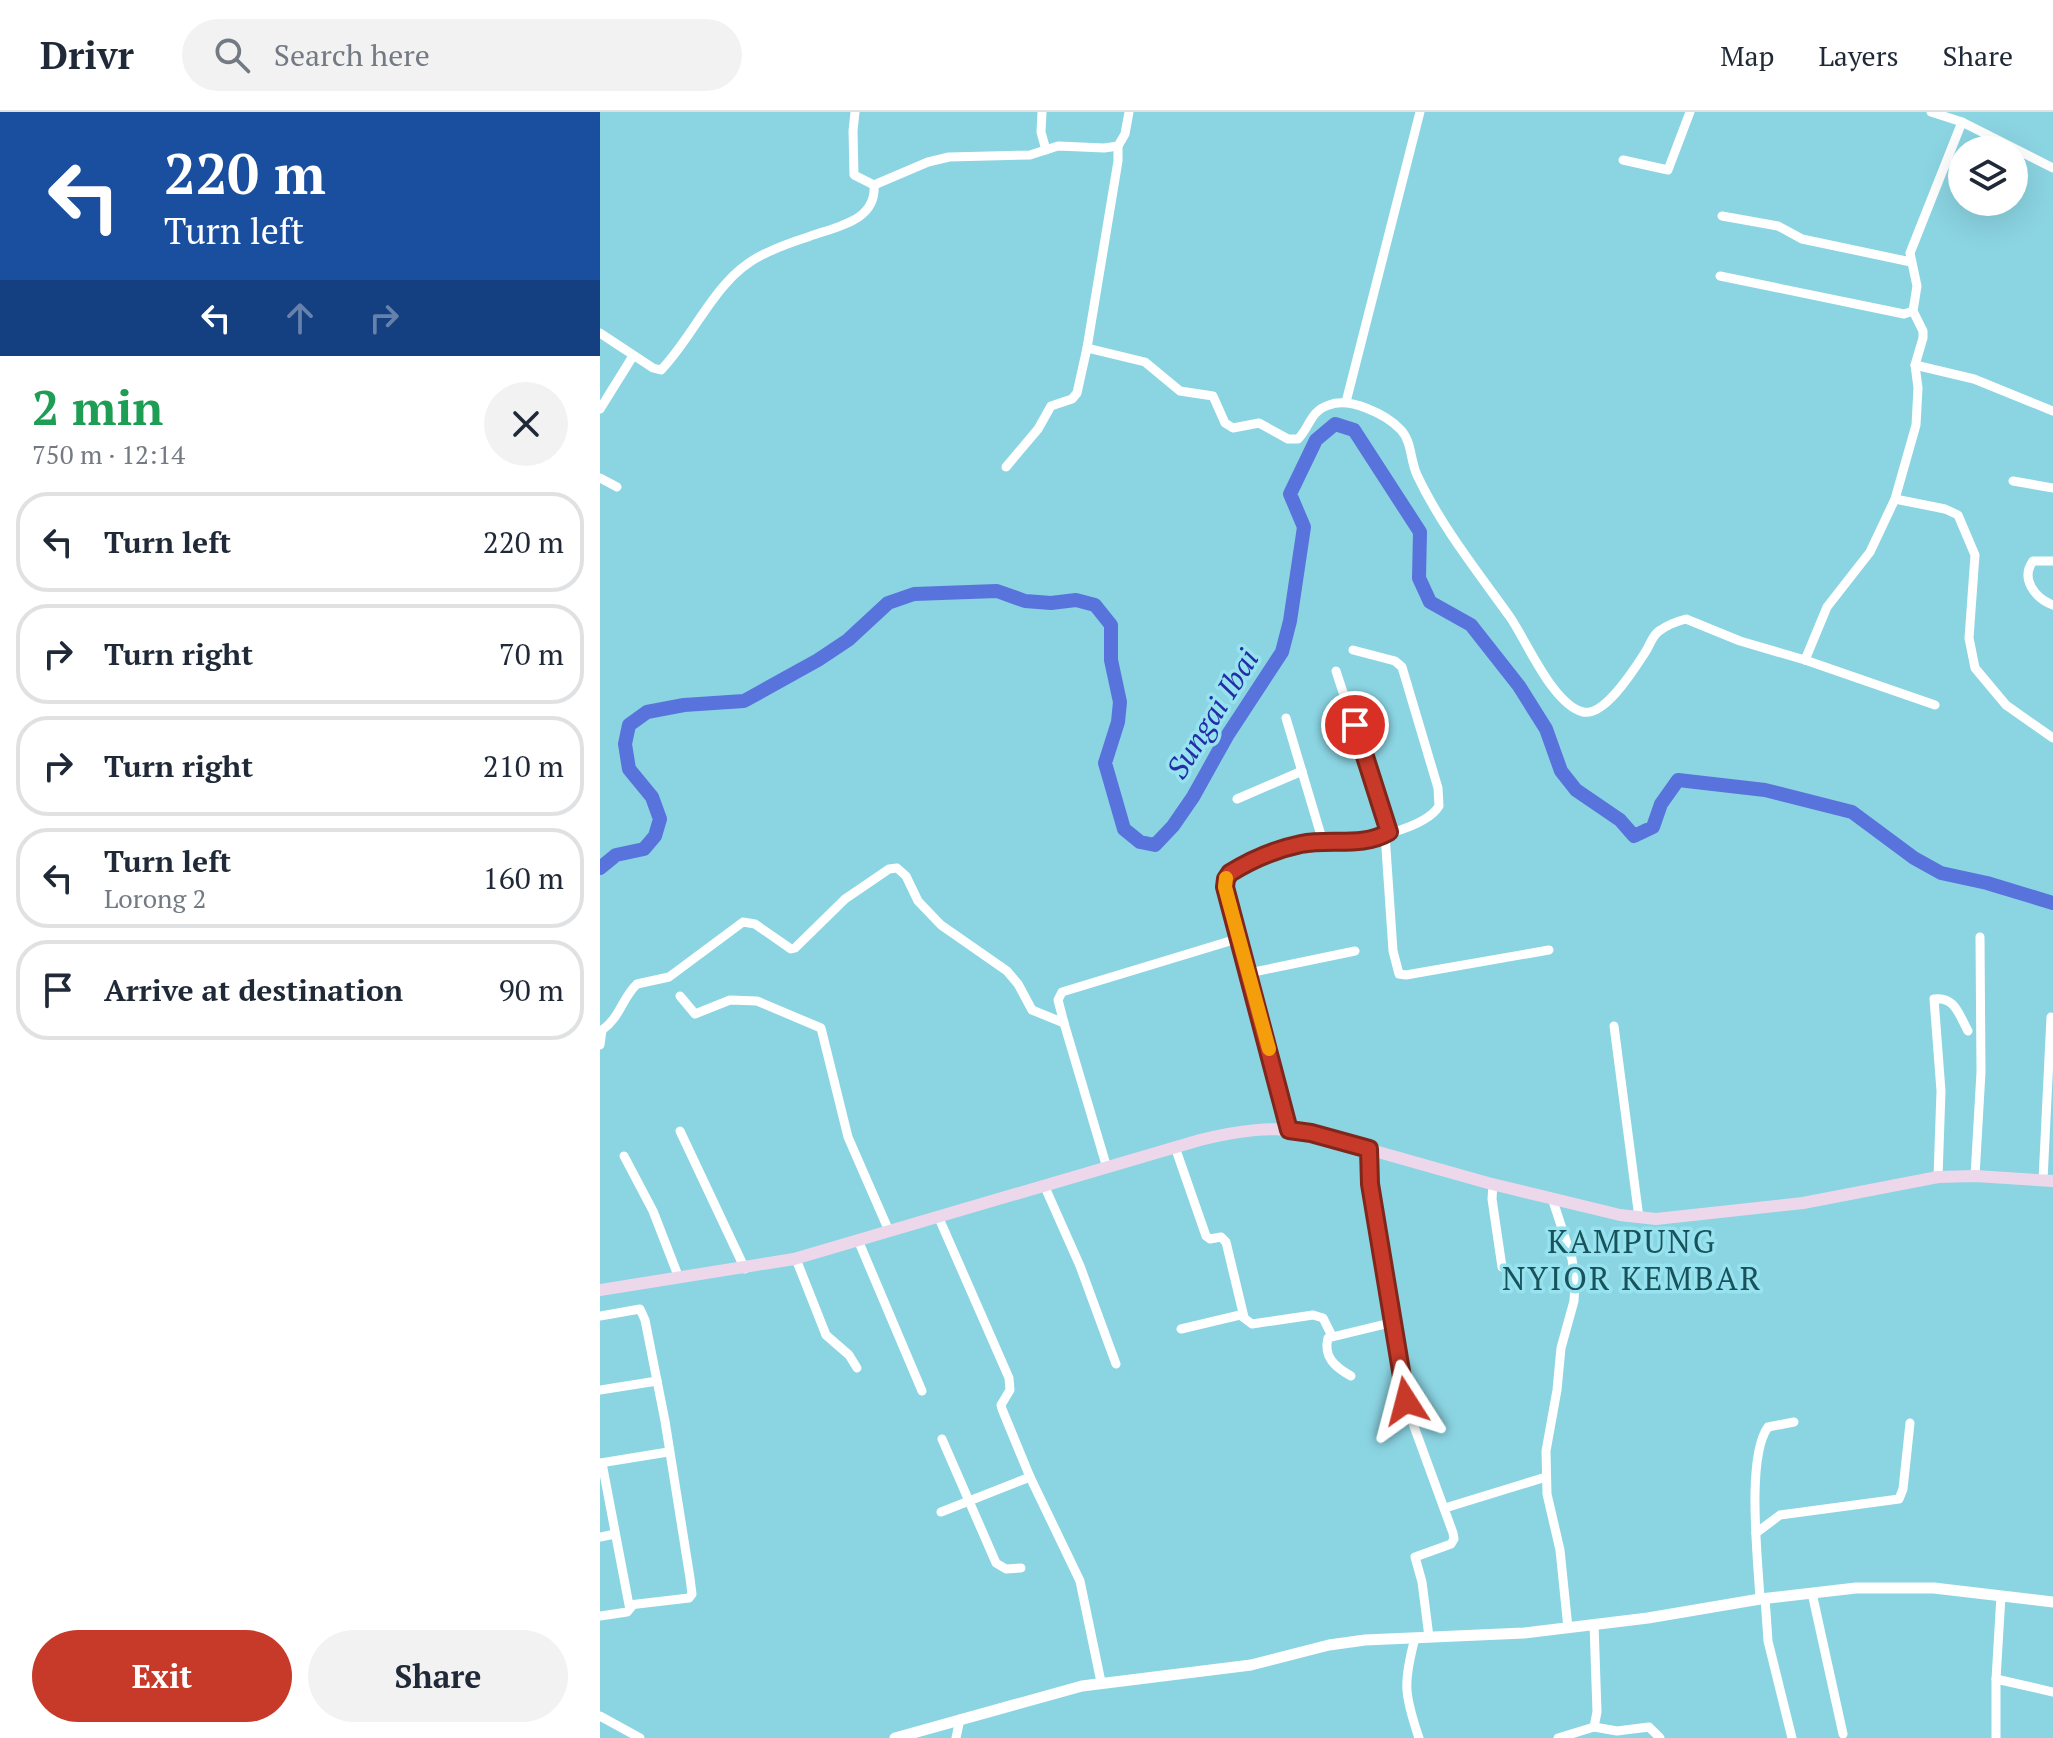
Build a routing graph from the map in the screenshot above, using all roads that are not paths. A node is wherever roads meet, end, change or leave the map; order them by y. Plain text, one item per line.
1 (855, 112) edge
2 (1042, 112) edge
3 (1129, 112) edge
4 (1420, 112) edge
5 (1690, 112) edge
6 (1931, 112) edge
7 (1962, 122) junction
8 (1118, 146) junction
9 (1046, 150) junction
10 (1623, 160) dead end
11 (2053, 168) edge
12 (874, 185) junction
13 (1722, 216) dead end
14 (1911, 262) junction
15 (1720, 276) dead end
16 (1913, 311) junction
17 (600, 333) edge
18 (1087, 348) junction
19 (633, 356) junction
20 (1915, 365) junction
21 (1346, 402) junction
22 (600, 409) edge
23 (2053, 411) edge
24 (1006, 467) dead end
25 (600, 478) edge
26 (2013, 481) dead end
27 (617, 487) dead end
28 (2053, 488) edge
29 (1895, 499) junction
30 (2053, 561) edge
31 (2053, 605) edge
32 (1353, 650) dead end
33 (1805, 660) junction
34 (1336, 671) dead end
35 (1935, 705) dead end
36 (1286, 718) dead end
37 (2053, 738) edge
38 (1302, 771) junction
39 (1237, 799) dead end
40 (1387, 833) junction
41 (1323, 842) junction
42 (1980, 937) dead end
43 (1240, 938) junction
44 (1549, 950) dead end
45 (1355, 951) dead end
46 (1249, 973) junction
47 (680, 996) dead end
48 (2051, 1017) dead end
49 (1064, 1023) junction
50 (1614, 1026) dead end
51 (601, 1030) edge
52 (1968, 1031) dead end
53 (600, 1045) edge
54 (1289, 1130) junction
55 (680, 1131) dead end
56 (1175, 1147) junction
57 (1369, 1149) junction
58 (624, 1156) dead end
59 (1107, 1168) junction
60 (1975, 1176) junction
61 (1938, 1177) junction
62 (2048, 1180) edge
63 (1493, 1184) junction
64 (1044, 1185) junction
65 (1552, 1198) junction
66 (938, 1216) junction
67 (1639, 1218) junction
68 (889, 1231) junction
69 (858, 1240) junction
70 (796, 1259) junction
71 (1502, 1267) dead end
72 (745, 1269) junction
73 (679, 1278) junction
74 (600, 1290) edge
75 (600, 1316) edge
76 (1244, 1317) junction
77 (1394, 1322) junction
78 (1181, 1329) dead end
79 (1332, 1336) junction
80 (1116, 1364) dead end
81 (857, 1368) dead end
82 (1351, 1376) dead end
83 (657, 1381) junction
84 (600, 1390) edge
85 (922, 1391) dead end
86 (1794, 1422) dead end
87 (1910, 1423) dead end
88 (942, 1439) dead end
89 (668, 1452) junction
90 (601, 1463) edge
91 (1030, 1477) junction
92 (1546, 1477) junction
93 (969, 1501) junction
94 (1445, 1508) junction
95 (941, 1512) dead end
96 (1756, 1533) junction
97 (615, 1534) junction
98 (600, 1537) edge
99 (1021, 1568) dead end
100 (1812, 1593) junction
101 (2001, 1596) junction
102 (1762, 1598) junction
103 (2053, 1602) edge
104 (632, 1606) junction
105 (600, 1616) edge
106 (1594, 1624) junction
107 (1568, 1628) junction
108 (1429, 1637) junction
109 (1415, 1638) junction
110 (1996, 1679) junction
111 (1101, 1682) junction
112 (2053, 1692) edge
113 (600, 1716) edge
114 (960, 1719) junction
115 (1594, 1727) junction
116 (1843, 1734) dead end
117 (640, 1738) edge
118 (895, 1738) edge
119 (956, 1738) edge
120 (1419, 1738) edge
121 (1558, 1738) edge
122 (1660, 1738) edge
123 (1792, 1738) edge
124 (1996, 1738) edge

1 - 12 street
2 - 9 street
3 - 8 street
4 - 21 street
5 - 10 street
6 - 7 street
7 - 11 street
7 - 14 street
8 - 9 street
8 - 18 street
9 - 12 street
12 - 19 street
13 - 14 street
14 - 16 street
15 - 16 street
16 - 20 street
17 - 19 street
18 - 21 street
18 - 24 street
19 - 22 street
20 - 23 street
20 - 29 street
21 - 33 street
25 - 27 street
26 - 28 street
29 - 33 street
29 - 37 street
30 - 31 street
32 - 40 street
33 - 35 street
34 - 40 street
36 - 38 street
38 - 39 street
38 - 41 street
40 - 41 street
40 - 44 street
41 - 43 street
42 - 60 street
43 - 46 street
43 - 49 street
45 - 46 street
46 - 54 street
47 - 68 street
48 - 62 street
49 - 51 street
49 - 59 street
50 - 67 street
51 - 53 street
52 - 61 street
54 - 56 main road
54 - 57 main road
55 - 72 street
56 - 59 main road
56 - 76 street
57 - 63 main road
57 - 77 street
58 - 73 street
59 - 64 main road
60 - 61 main road
60 - 62 main road
61 - 67 main road
63 - 65 main road
63 - 71 street
64 - 66 main road
64 - 80 street
65 - 67 main road
65 - 92 street
66 - 68 main road
66 - 91 street
68 - 69 main road
69 - 70 main road
69 - 85 street
70 - 72 main road
70 - 81 street
72 - 73 main road
73 - 74 main road
75 - 83 street
76 - 78 street
76 - 79 street
77 - 79 street
77 - 94 street
79 - 82 street
83 - 84 street
83 - 89 street
86 - 96 street
87 - 96 street
88 - 93 street
89 - 90 street
89 - 104 street
90 - 97 street
91 - 93 street
91 - 111 street
92 - 94 street
92 - 107 street
93 - 95 street
93 - 99 street
94 - 108 street
96 - 102 street
97 - 98 street
97 - 104 street
100 - 101 street
100 - 102 street
100 - 116 street
101 - 103 street
101 - 110 street
102 - 106 street
102 - 123 street
104 - 105 street
106 - 107 street
106 - 115 street
107 - 108 street
108 - 109 street
109 - 111 street
109 - 120 street
110 - 112 street
110 - 124 street
111 - 114 street
113 - 117 street
114 - 118 street
114 - 119 street
115 - 121 street
115 - 122 street

